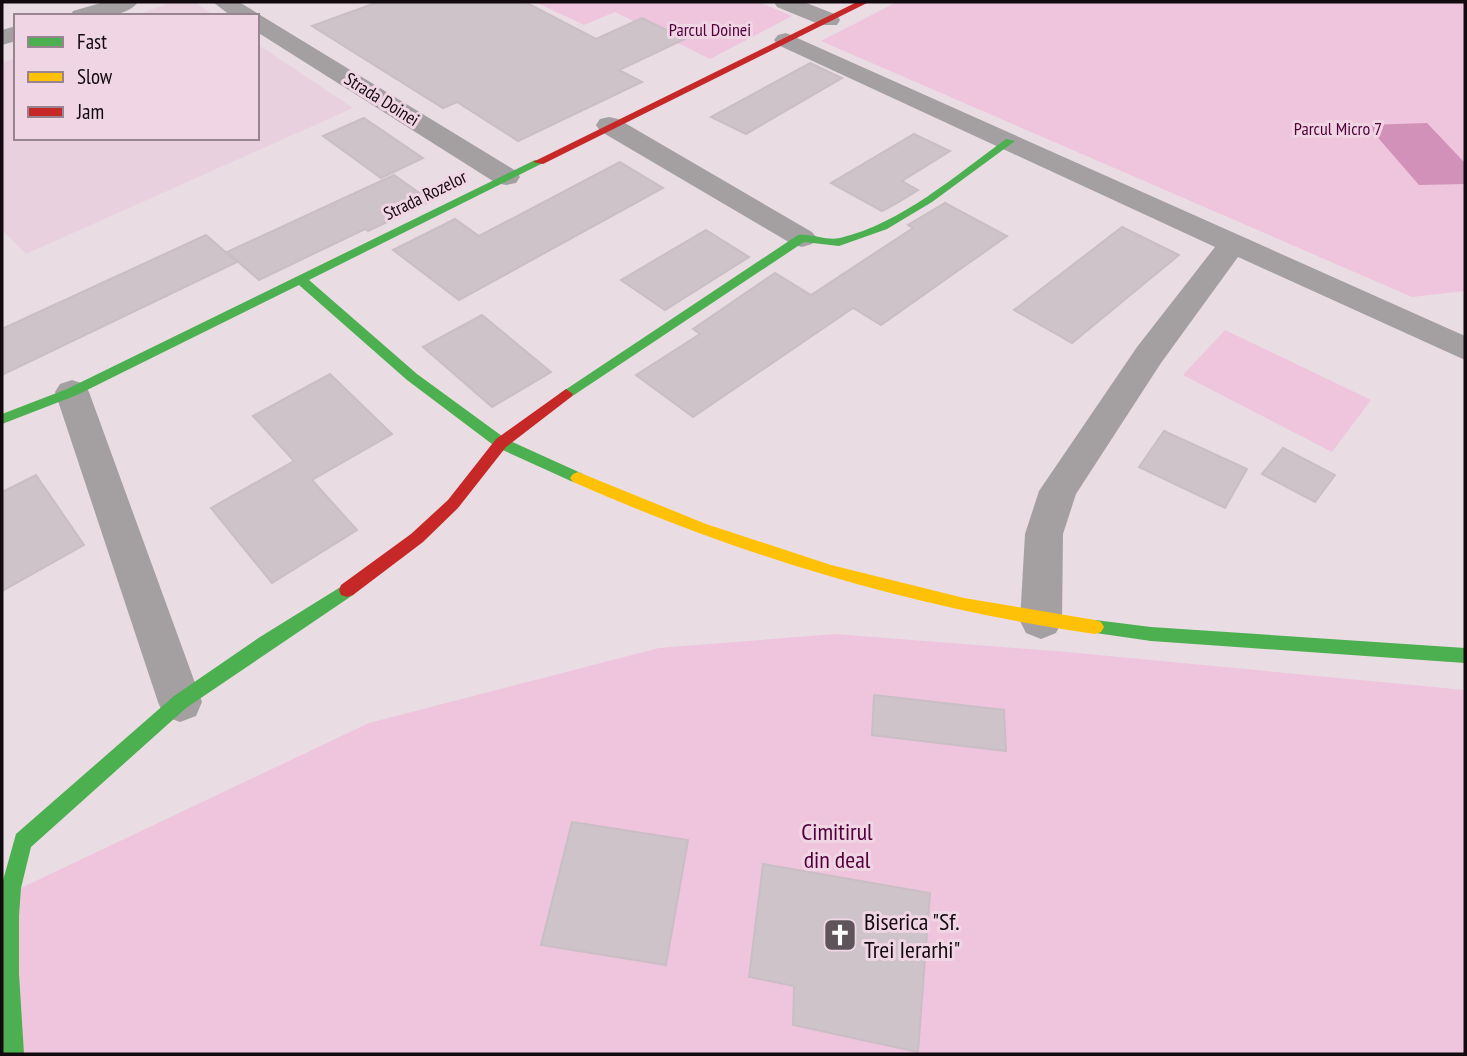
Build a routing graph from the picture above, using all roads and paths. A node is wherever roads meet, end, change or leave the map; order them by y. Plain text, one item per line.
1 (127, 2) edge
2 (224, 2) edge
3 (785, 2) edge
4 (864, 2) edge
5 (88, 14) edge
6 (244, 14) edge
7 (829, 19) junction
8 (259, 23) edge
9 (786, 40) junction
10 (609, 125) junction
11 (1010, 141) junction
12 (506, 177) junction
13 (802, 238) junction
14 (1233, 243) junction
15 (300, 279) junction
16 (1463, 343) edge
17 (72, 392) junction
18 (2, 419) edge
19 (501, 443) junction
20 (1041, 621) junction
21 (1465, 656) edge
22 (180, 702) junction
23 (7, 860) edge
24 (13, 1054) edge

1 - 5 street
2 - 6 street
3 - 7 street
4 - 7 street, Strada Rozelor
7 - 9 street, Strada Rozelor
8 - 12 street, Strada Doinei
9 - 10 street, Strada Rozelor
9 - 11 street
10 - 12 street, Strada Rozelor
10 - 13 street
11 - 13 street
11 - 14 street
12 - 15 street, Strada Rozelor
13 - 19 street
14 - 16 street
14 - 20 street
15 - 17 street, Strada Rozelor
15 - 19 street
17 - 18 street, Strada Rozelor
17 - 22 street
19 - 20 street
19 - 22 street
20 - 21 street
22 - 23 street
23 - 24 street

